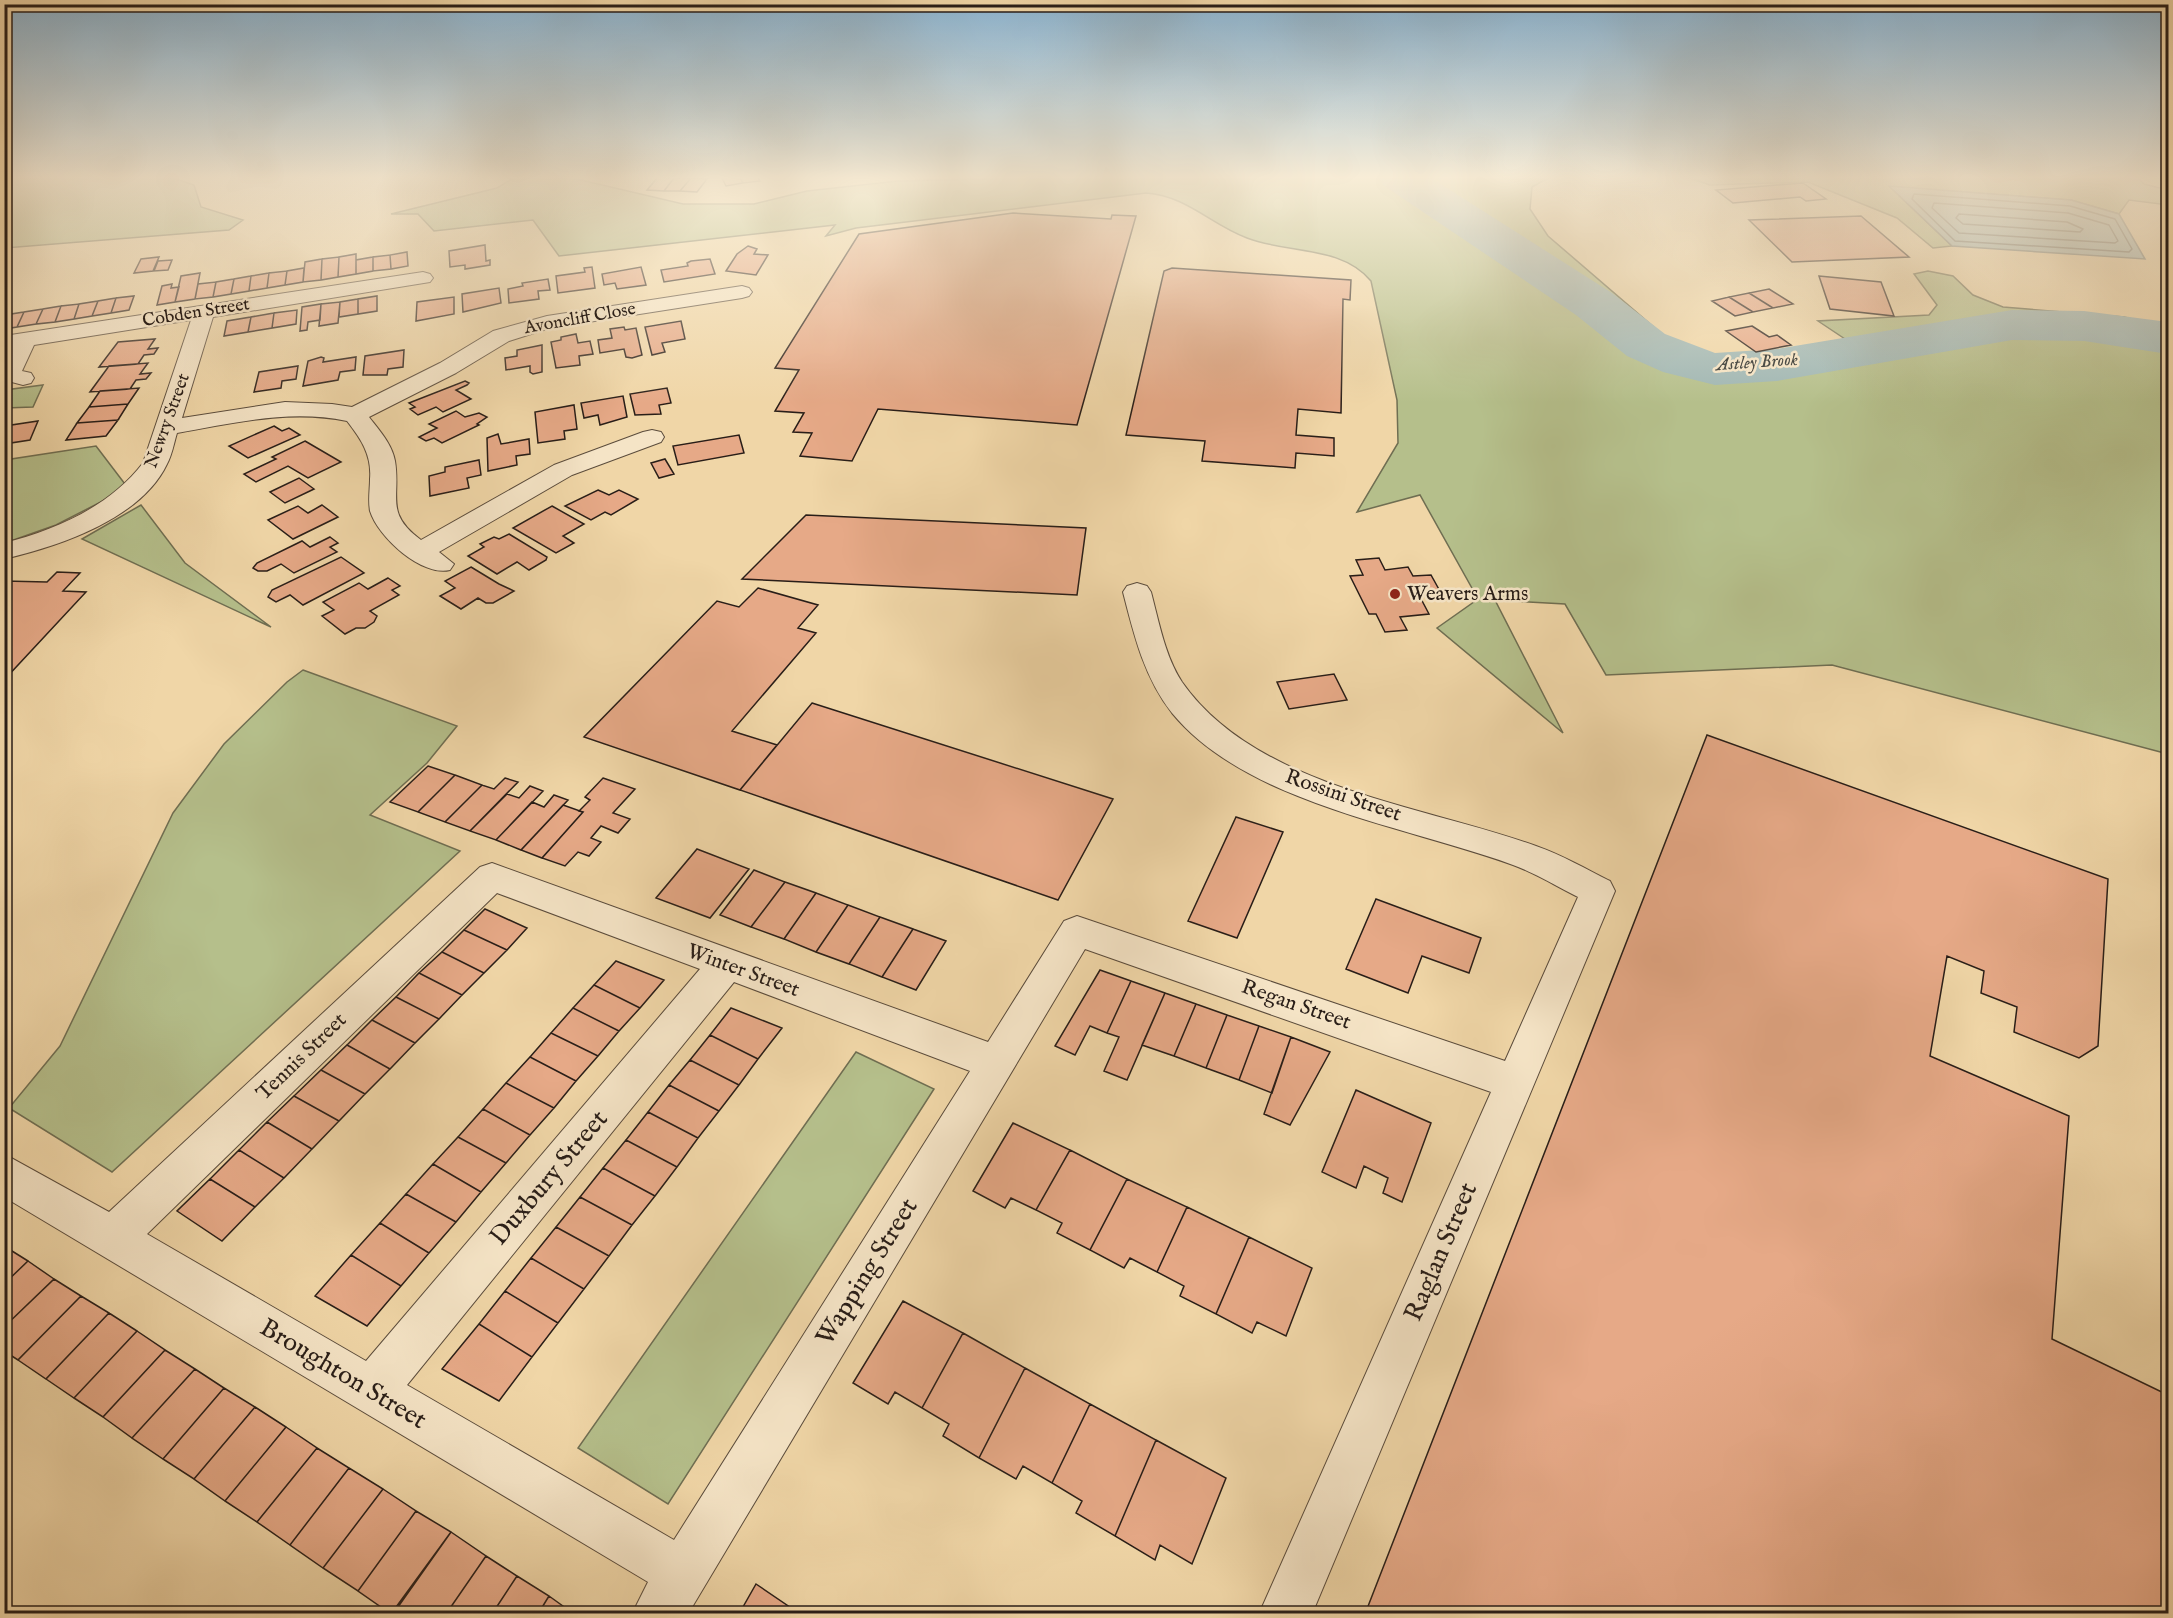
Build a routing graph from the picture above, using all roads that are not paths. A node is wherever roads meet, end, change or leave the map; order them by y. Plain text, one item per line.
1 (423, 278) dead end
2 (742, 292) dead end
3 (204, 312) junction
4 (15, 341) edge
5 (23, 378) dead end
6 (355, 415) junction
7 (166, 428) junction
8 (652, 437) dead end
9 (621, 448) junction
10 (637, 469) dead end
11 (4, 551) edge
12 (1137, 592) dead end
13 (492, 877) joint
14 (1599, 891) joint
15 (1077, 931) joint
16 (726, 964) junction
17 (996, 1063) junction
18 (1515, 1082) junction
19 (4, 1174) edge
20 (113, 1238) junction
21 (372, 1391) junction
22 (682, 1573) junction
23 (658, 1614) edge
24 (1285, 1614) edge

1 - 3 street, Cobden Street
2 - 6 street, Avoncliff Close
3 - 4 street, Cobden Street
3 - 7 street, Newry Street
4 - 5 street
6 - 7 street
6 - 9 street
7 - 11 street, Newry Street
8 - 9 street
9 - 10 street
12 - 14 street, Rossini Street
13 - 16 street, Winter Street
13 - 20 street, Tennis Street
14 - 18 street, Raglan Street
15 - 17 street, Wapping Street
15 - 18 street, Regan Street
16 - 17 street, Winter Street
16 - 21 street, Duxbury Street
17 - 22 street, Wapping Street
18 - 24 street, Raglan Street
19 - 20 street, Broughton Street
20 - 21 street, Broughton Street
21 - 22 street, Broughton Street
22 - 23 street, Wapping Street

